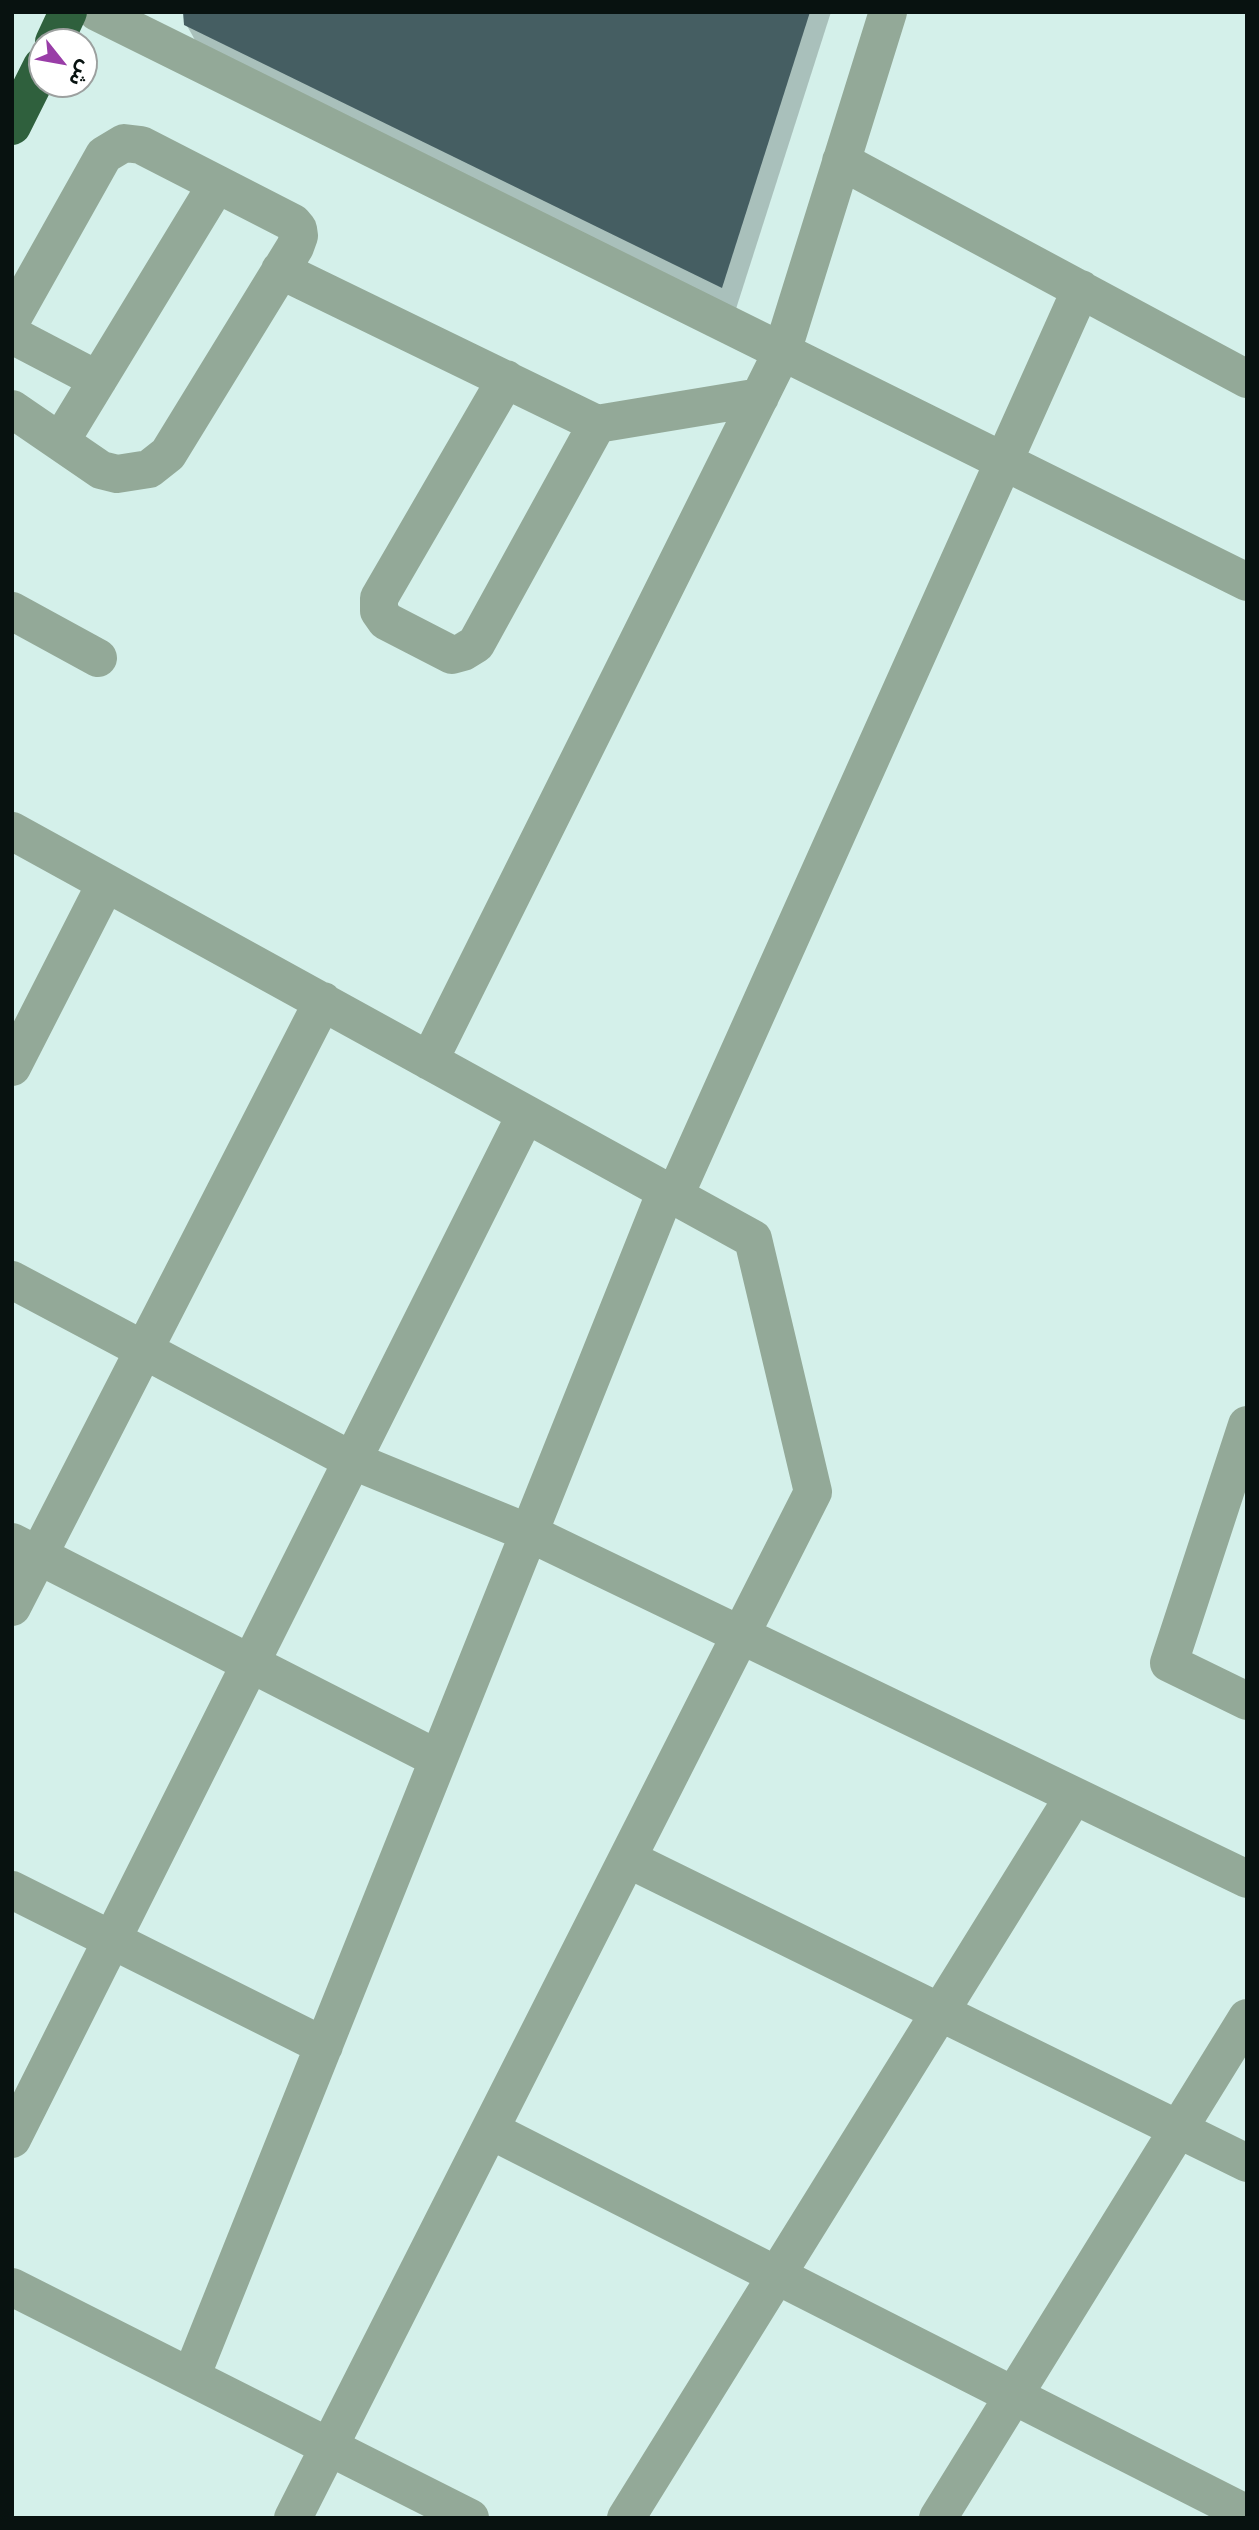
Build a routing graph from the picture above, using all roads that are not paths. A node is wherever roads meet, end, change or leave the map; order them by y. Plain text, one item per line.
1 (68, 12) edge
2 (97, 12) edge
3 (888, 12) edge
4 (61, 28) edge
5 (28, 94) edge
6 (12, 126) edge
7 (841, 161) junction
8 (217, 184) junction
9 (280, 270) junction
10 (1081, 289) junction
11 (12, 319) edge
12 (12, 335) edge
13 (782, 352) junction
14 (506, 379) junction
15 (1247, 379) edge
16 (99, 380) junction
17 (760, 397) junction
18 (12, 410) edge
19 (597, 424) junction
20 (60, 442) junction
21 (1003, 461) junction
22 (1247, 582) edge
23 (12, 611) edge
24 (99, 658) dead end
25 (12, 831) edge
26 (106, 883) junction
27 (323, 1001) junction
28 (429, 1061) junction
29 (12, 1067) edge
30 (526, 1114) junction
31 (671, 1193) junction
32 (12, 1280) edge
33 (144, 1351) junction
34 (1247, 1425) edge
35 (351, 1460) junction
36 (529, 1533) junction
37 (25, 1549) edge
38 (12, 1607) edge
39 (741, 1637) junction
40 (250, 1664) junction
41 (1247, 1701) edge
42 (438, 1759) junction
43 (1074, 1796) junction
44 (628, 1859) junction
45 (1247, 1879) edge
46 (12, 1890) edge
47 (112, 1940) junction
48 (940, 2012) junction
49 (1247, 2018) edge
50 (324, 2046) junction
51 (1178, 2129) junction
52 (490, 2130) junction
53 (12, 2139) edge
54 (1247, 2163) edge
55 (777, 2275) junction
56 (12, 2287) edge
57 (191, 2377) junction
58 (1014, 2396) junction
59 (329, 2446) junction
60 (1239, 2507) edge
61 (293, 2518) edge
62 (470, 2518) edge
63 (626, 2518) edge
64 (938, 2518) edge

1 - 4 highway
2 - 13 street
3 - 7 street
5 - 6 highway
7 - 10 street
7 - 13 street
8 - 9 street
8 - 11 street
8 - 16 street
9 - 14 street
9 - 20 street
10 - 15 street
10 - 21 street
12 - 16 street
13 - 17 street
13 - 21 street
14 - 19 street
14 - 19 street
16 - 20 street
17 - 19 street
17 - 28 street
18 - 20 street
21 - 22 street
21 - 31 street
23 - 24 street
25 - 26 street
26 - 27 street
26 - 29 street
27 - 28 street
27 - 33 street
28 - 30 street
30 - 31 street
30 - 35 street
31 - 36 street
31 - 39 street
32 - 33 street
33 - 35 street
33 - 37 street
34 - 41 street
35 - 36 street
35 - 40 street
36 - 39 street
36 - 42 street
37 - 38 street
37 - 40 street
39 - 43 street
39 - 44 street
40 - 42 street
40 - 47 street
42 - 50 street
43 - 45 street
43 - 48 street
44 - 48 street
44 - 52 street
46 - 47 street
47 - 50 street
47 - 53 street
48 - 51 street
48 - 55 street
49 - 51 street
50 - 57 street
51 - 54 street
51 - 58 street
52 - 55 street
52 - 59 street
55 - 58 street
55 - 63 street
56 - 57 street
57 - 59 street
58 - 60 street
58 - 64 street
59 - 61 street
59 - 62 street

